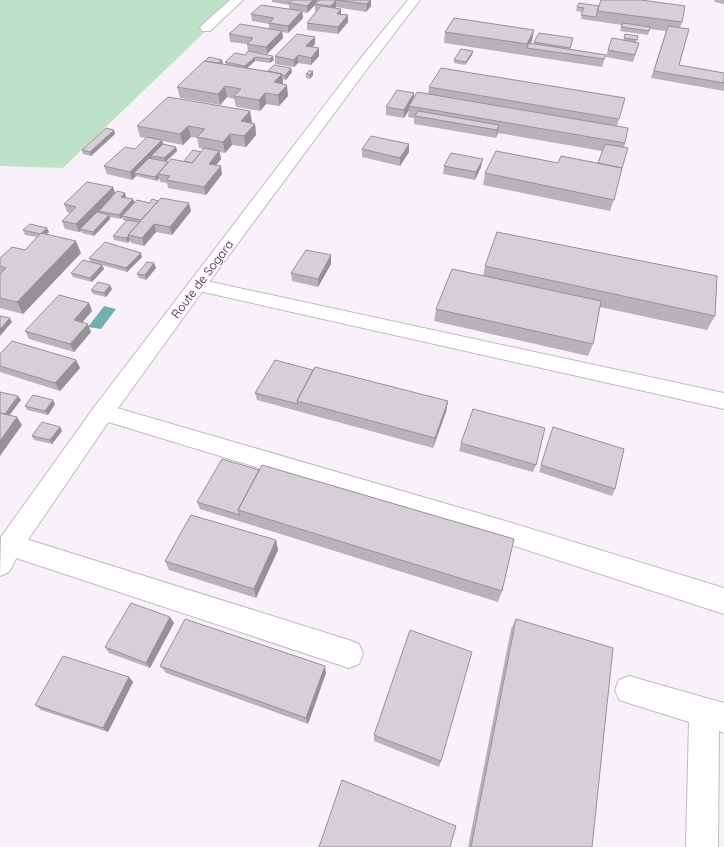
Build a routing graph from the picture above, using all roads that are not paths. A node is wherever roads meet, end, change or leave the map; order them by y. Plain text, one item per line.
1 (238, 0) edge
2 (414, 0) edge
3 (206, 28) dead end
4 (197, 285) junction
5 (724, 401) edge
6 (103, 412) junction
7 (5, 555) edge
8 (724, 601) edge
9 (349, 654) dead end
10 (630, 690) dead end
11 (714, 714) edge
12 (702, 847) edge

1 - 3 main road
2 - 4 main road, Route de Sogara
4 - 5 main road
4 - 6 main road, Route de Sogara
6 - 7 main road, Route de Sogara
6 - 8 main road
7 - 9 main road
10 - 11 main road
11 - 12 main road

